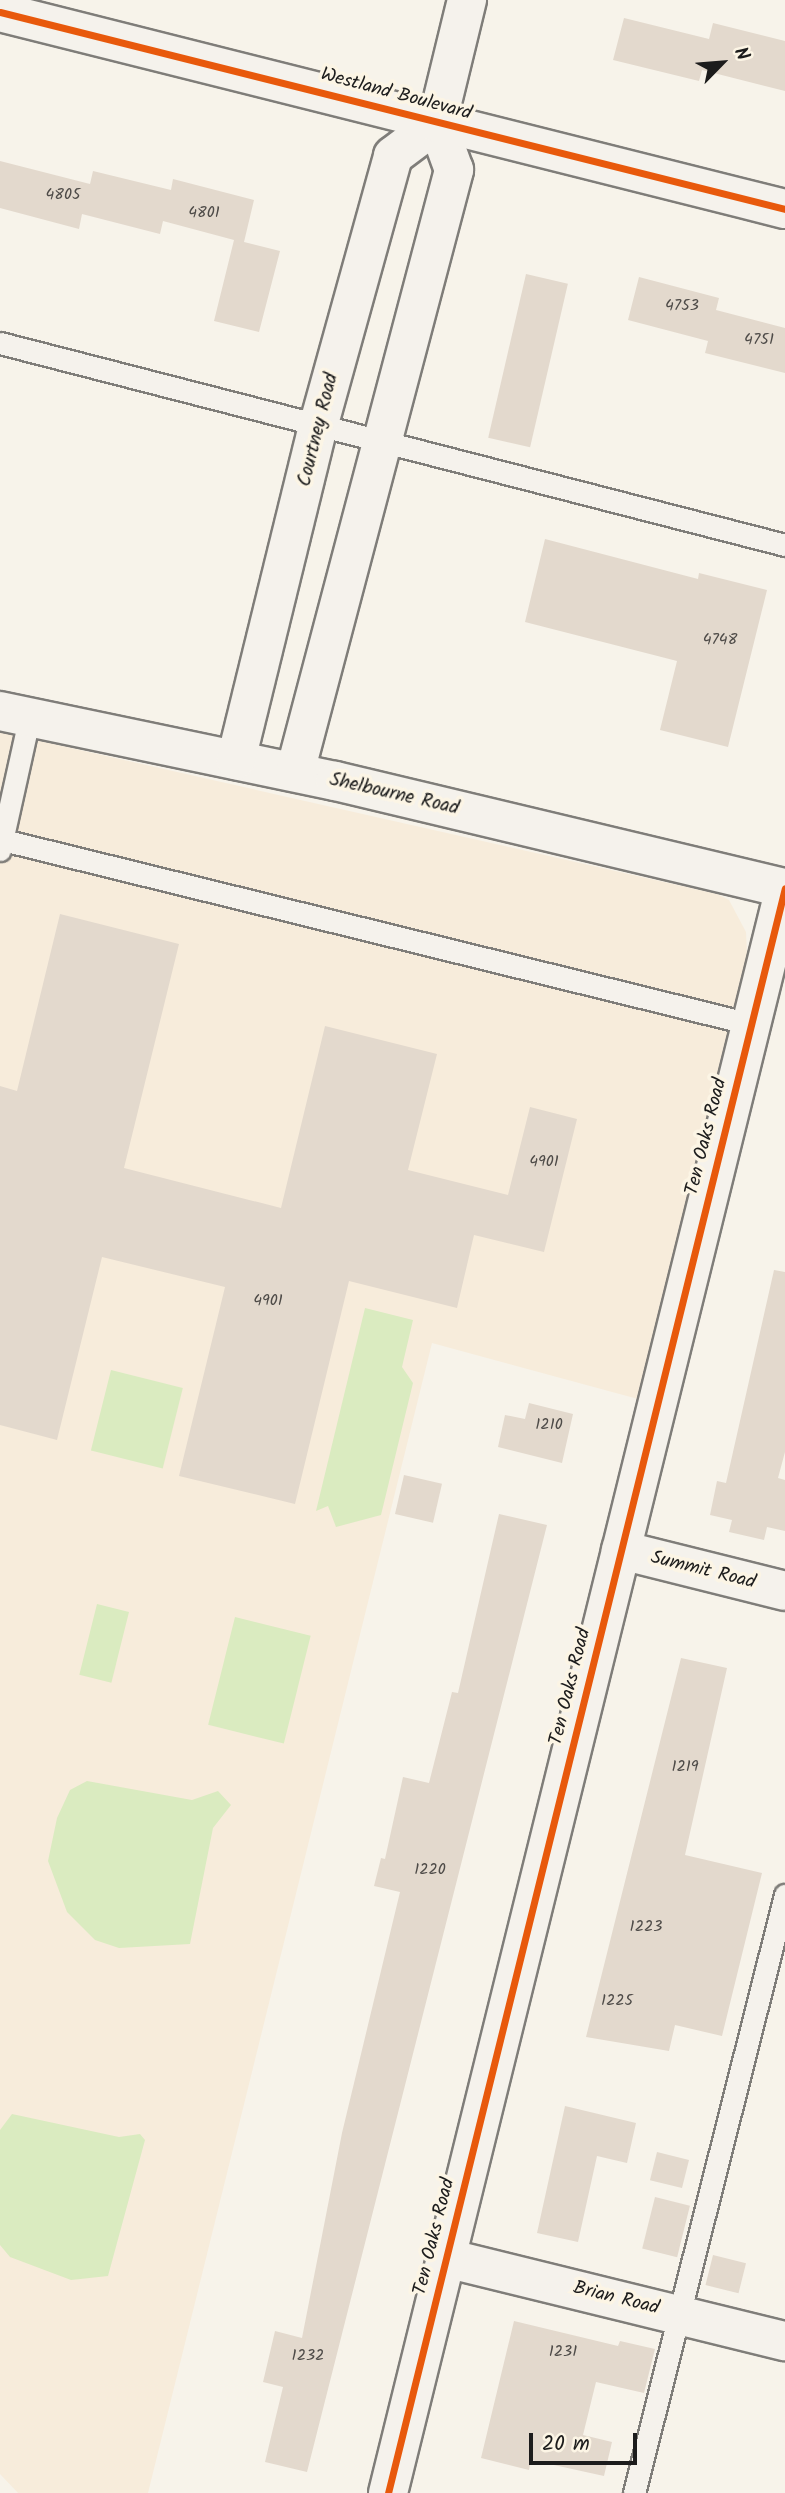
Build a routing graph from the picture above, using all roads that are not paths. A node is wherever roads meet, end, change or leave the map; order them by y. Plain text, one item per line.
1 (467, 0) edge
2 (0, 12) edge
3 (437, 123) junction
4 (785, 209) edge
5 (0, 342) edge
6 (318, 427) junction
7 (386, 444) junction
8 (785, 545) edge
9 (15, 715) edge
10 (236, 760) junction
11 (295, 772) junction
12 (1, 845) edge
13 (785, 888) edge
14 (751, 1024) junction
15 (621, 1550) junction
16 (785, 1591) edge
17 (785, 1895) edge
18 (446, 2258) junction
19 (677, 2315) junction
20 (785, 2341) edge
21 (388, 2493) edge
22 (634, 2493) edge

1 - 3 street
2 - 3 street, Westland Boulevard
3 - 4 street, Westland Boulevard
3 - 6 street, Courtney Road
3 - 7 street
5 - 6 lane
6 - 7 lane
6 - 10 street, Courtney Road
7 - 8 lane
7 - 11 street
9 - 10 street, Shelbourne Road
9 - 12 lane
10 - 11 street, Shelbourne Road
11 - 13 street, Shelbourne Road
12 - 14 lane
13 - 14 street, Ten Oaks Road
14 - 15 street, Ten Oaks Road
15 - 16 street, Summit Road
15 - 18 street, Ten Oaks Road
17 - 19 lane
18 - 19 street, Brian Road
18 - 21 street, Ten Oaks Road
19 - 20 street, Brian Road
19 - 22 lane

